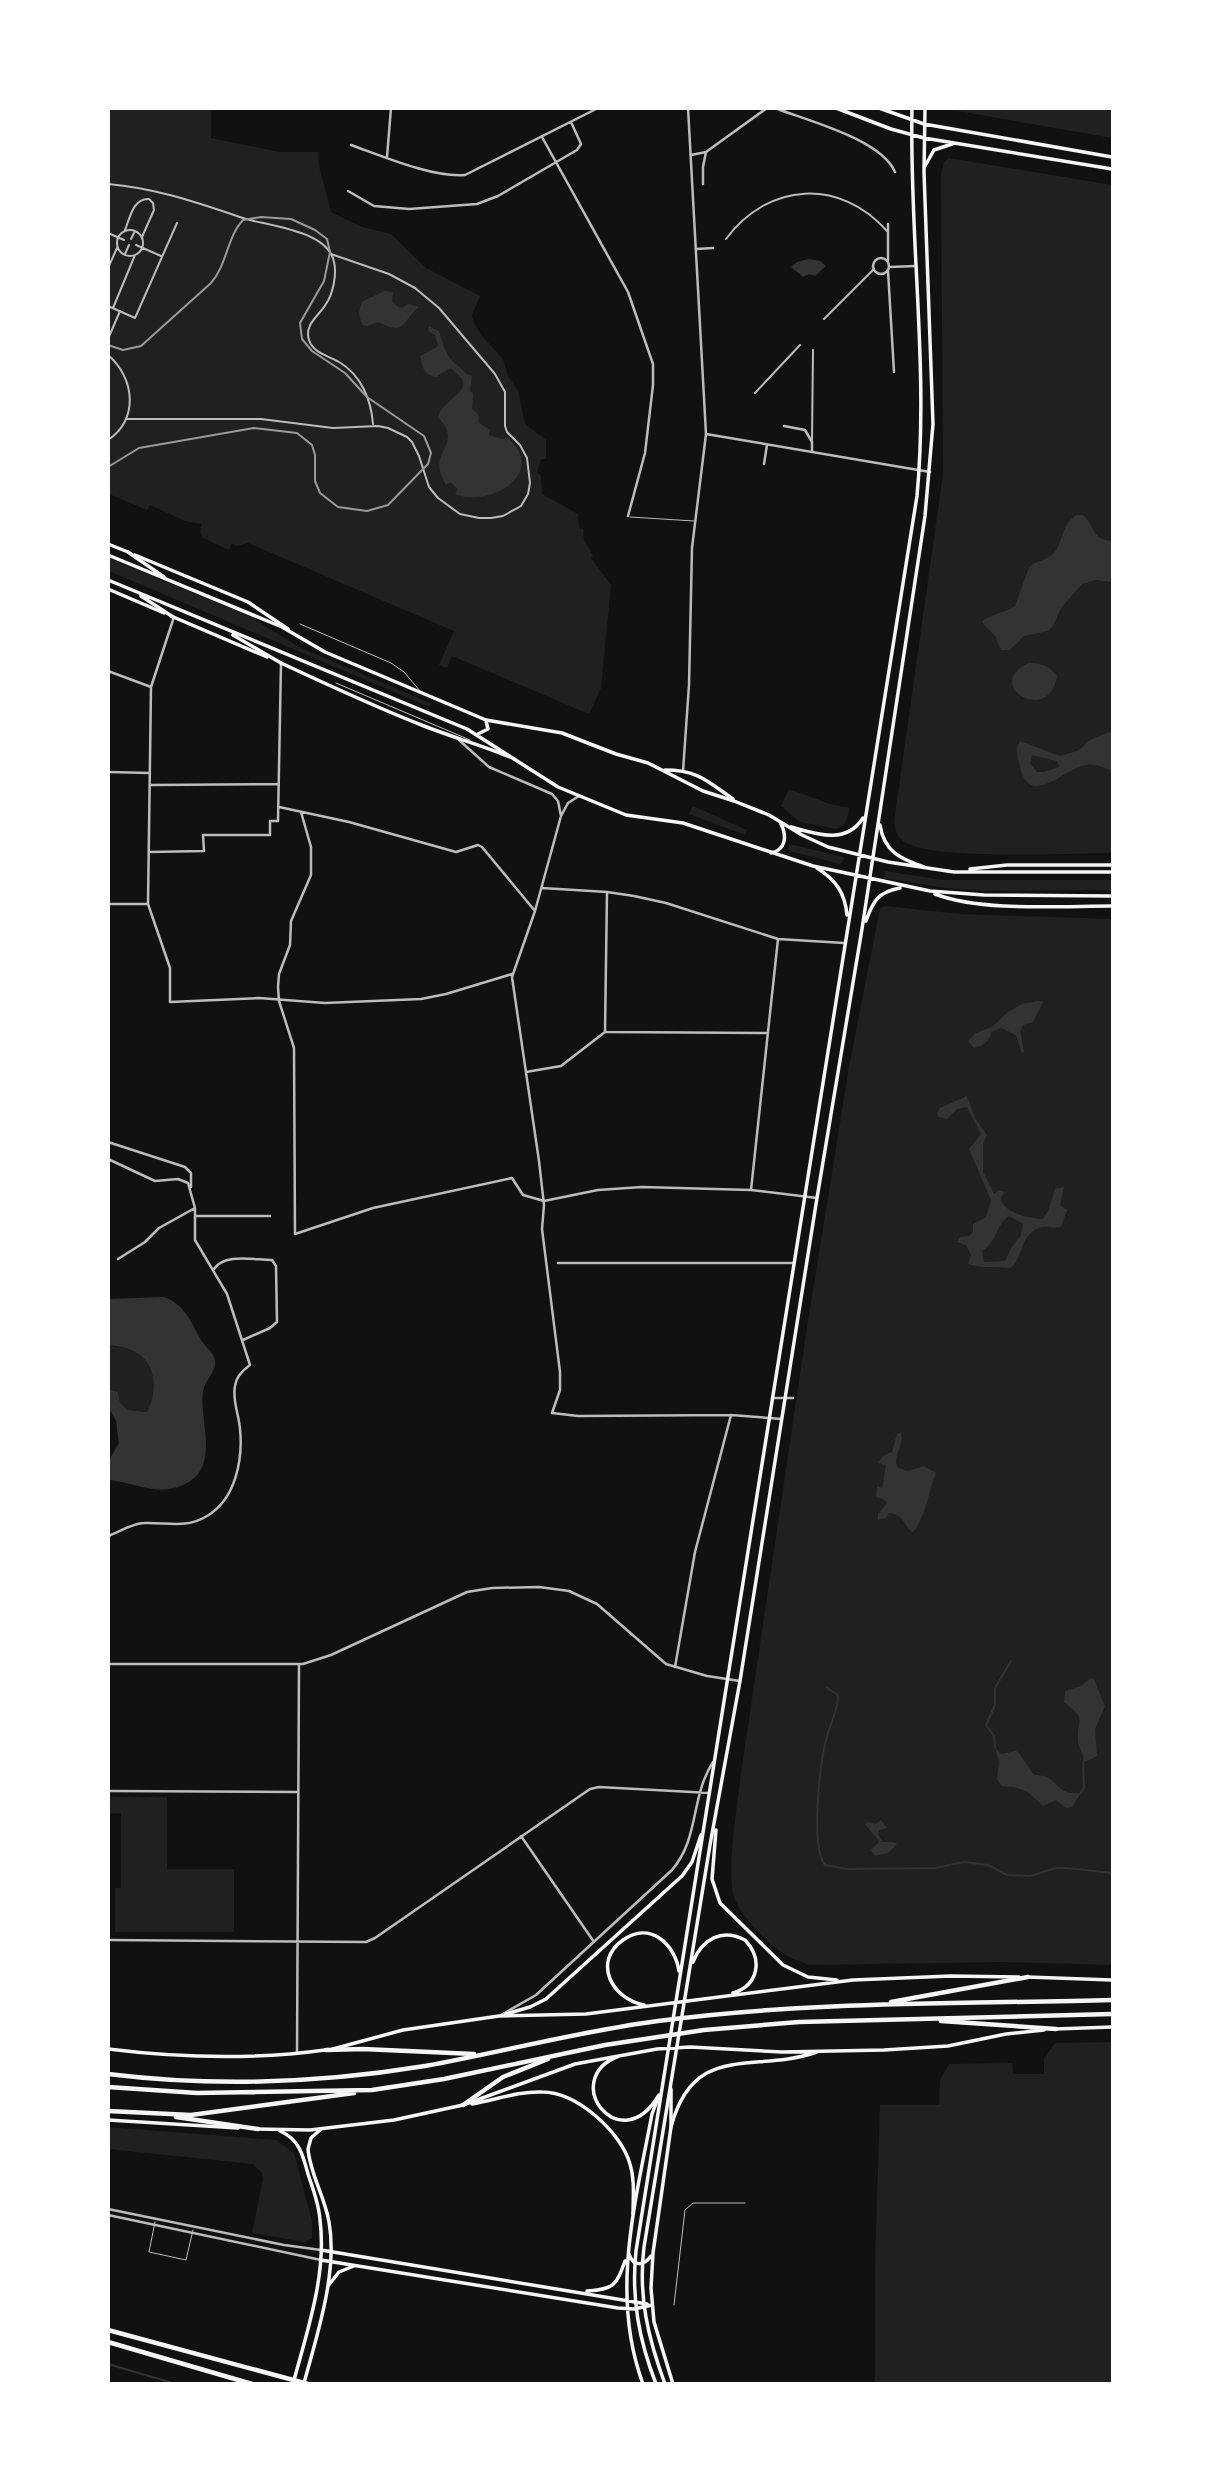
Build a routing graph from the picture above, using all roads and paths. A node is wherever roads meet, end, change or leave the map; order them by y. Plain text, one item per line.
1 (391, 108) edge
2 (598, 108) edge
3 (688, 108) edge
4 (767, 108) edge
5 (775, 108) edge
6 (836, 108) edge
7 (879, 108) edge
8 (912, 108) edge
9 (925, 108) edge
10 (912, 120) junction
11 (571, 122) junction
12 (924, 124) junction
13 (912, 134) junction
14 (542, 137) junction
15 (924, 138) junction
16 (959, 144) junction
17 (351, 145) dead end
18 (706, 152) junction
19 (691, 155) junction
20 (1112, 157) edge
21 (387, 158) junction
22 (556, 161) junction
23 (1112, 169) edge
24 (895, 172) dead end
25 (924, 172) junction
26 (108, 184) edge
27 (703, 184) dead end
28 (153, 190) junction
29 (348, 191) dead end
30 (149, 199) junction
31 (177, 223) dead end
32 (888, 223) dead end
33 (125, 230) junction
34 (135, 230) junction
35 (887, 232) junction
36 (108, 233) edge
37 (118, 237) junction
38 (142, 237) junction
39 (131, 239) dead end
40 (726, 239) dead end
41 (124, 240) dead end
42 (129, 245) dead end
43 (136, 245) dead end
44 (118, 247) junction
45 (142, 248) junction
46 (713, 248) dead end
47 (696, 249) junction
48 (125, 254) junction
49 (136, 254) junction
50 (331, 254) junction
51 (162, 256) junction
52 (888, 261) junction
53 (915, 266) junction
54 (108, 268) edge
55 (874, 269) junction
56 (889, 269) junction
57 (108, 306) edge
58 (113, 308) junction
59 (120, 311) junction
60 (824, 319) dead end
61 (108, 339) edge
62 (800, 345) dead end
63 (813, 351) dead end
64 (108, 355) edge
65 (894, 372) dead end
66 (755, 393) dead end
67 (127, 419) junction
68 (373, 426) junction
69 (784, 426) dead end
70 (706, 434) junction
71 (108, 440) edge
72 (812, 442) junction
73 (767, 445) junction
74 (812, 453) junction
75 (764, 464) dead end
76 (919, 472) junction
77 (930, 472) junction
78 (628, 516) joint
79 (694, 521) junction
80 (108, 544) edge
81 (128, 552) junction
82 (108, 555) edge
83 (108, 580) edge
84 (171, 582) junction
85 (108, 589) edge
86 (134, 591) junction
87 (174, 617) junction
88 (300, 624) dead end
89 (216, 626) junction
90 (292, 632) junction
91 (281, 663) junction
92 (108, 671) edge
93 (337, 683) dead end
94 (151, 687) junction
95 (422, 692) junction
96 (486, 720) junction
97 (448, 734) junction
98 (476, 734) junction
99 (477, 743) junction
100 (520, 762) junction
101 (663, 771) junction
102 (684, 771) junction
103 (108, 772) edge
104 (150, 773) junction
105 (150, 785) junction
106 (278, 785) junction
107 (579, 796) junction
108 (734, 801) junction
109 (278, 807) junction
110 (301, 812) junction
111 (880, 812) junction
112 (866, 813) junction
113 (561, 816) junction
114 (780, 821) junction
115 (787, 826) junction
116 (149, 852) junction
117 (769, 853) junction
118 (859, 856) junction
119 (873, 859) junction
120 (1112, 865) edge
121 (813, 866) junction
122 (933, 869) junction
123 (954, 872) junction
124 (1112, 872) edge
125 (856, 876) junction
126 (870, 880) junction
127 (905, 887) junction
128 (542, 888) junction
129 (607, 891) junction
130 (930, 891) junction
131 (1112, 896) edge
132 (108, 904) edge
133 (148, 904) junction
134 (1112, 906) edge
135 (535, 911) junction
136 (848, 924) junction
137 (862, 929) junction
138 (778, 939) junction
139 (845, 943) junction
140 (513, 973) junction
141 (279, 998) junction
142 (605, 1032) junction
143 (767, 1033) junction
144 (526, 1072) junction
145 (108, 1142) edge
146 (108, 1159) edge
147 (191, 1187) junction
148 (751, 1190) junction
149 (805, 1197) junction
150 (817, 1198) junction
151 (544, 1201) junction
152 (195, 1208) junction
153 (195, 1216) junction
154 (270, 1216) dead end
155 (118, 1259) dead end
156 (558, 1263) dead end
157 (794, 1263) junction
158 (214, 1269) junction
159 (242, 1340) junction
160 (772, 1398) junction
161 (785, 1398) junction
162 (793, 1398) dead end
163 (731, 1415) junction
164 (769, 1418) junction
165 (782, 1419) junction
166 (108, 1536) edge
167 (108, 1664) edge
168 (299, 1665) junction
169 (675, 1668) junction
170 (728, 1679) junction
171 (740, 1681) junction
172 (715, 1759) junction
173 (108, 1791) edge
174 (298, 1792) junction
175 (699, 1792) junction
176 (710, 1793) junction
177 (717, 1819) junction
178 (704, 1826) junction
179 (521, 1836) junction
180 (108, 1940) edge
181 (297, 1942) junction
182 (594, 1942) junction
183 (690, 1971) junction
184 (680, 1977) junction
185 (1028, 1977) junction
186 (853, 1980) junction
187 (1112, 1980) edge
188 (721, 1997) junction
189 (1112, 2000) edge
190 (869, 2005) junction
191 (653, 2007) junction
192 (1112, 2014) edge
193 (499, 2016) junction
194 (902, 2020) junction
195 (1112, 2026) edge
196 (1056, 2029) junction
197 (108, 2049) edge
198 (326, 2050) junction
199 (821, 2051) junction
200 (569, 2052) junction
201 (492, 2053) junction
202 (627, 2053) junction
203 (297, 2054) junction
204 (108, 2074) edge
205 (108, 2087) edge
206 (671, 2089) junction
207 (372, 2090) junction
208 (660, 2093) junction
209 (463, 2105) junction
210 (108, 2111) edge
211 (155, 2114) junction
212 (108, 2120) edge
213 (671, 2127) junction
214 (258, 2129) junction
215 (322, 2129) junction
216 (280, 2131) junction
217 (746, 2203) dead end
218 (108, 2209) edge
219 (633, 2214) junction
220 (108, 2215) edge
221 (155, 2220) junction
222 (154, 2226) junction
223 (193, 2227) junction
224 (192, 2233) junction
225 (628, 2249) junction
226 (321, 2250) junction
227 (331, 2250) junction
228 (653, 2253) junction
229 (627, 2256) junction
230 (321, 2260) junction
231 (330, 2261) junction
232 (360, 2265) junction
233 (581, 2292) junction
234 (325, 2293) junction
235 (627, 2300) junction
236 (652, 2305) junction
237 (674, 2305) dead end
238 (627, 2309) junction
239 (108, 2330) edge
240 (108, 2342) edge
241 (252, 2384) edge
242 (293, 2384) edge
243 (306, 2384) edge
244 (643, 2384) edge
245 (656, 2384) edge
246 (665, 2384) edge
247 (673, 2384) edge

1 - 21 street
2 - 11 street
3 - 19 street
4 - 18 street
5 - 24 street
6 - 13 main road
7 - 10 main road
8 - 10 main road
9 - 12 main road
10 - 12 main road
10 - 13 main road
11 - 14 street
11 - 22 street
12 - 15 main road
12 - 20 main road
13 - 15 main road
13 - 53 main road
14 - 21 street
14 - 22 street
15 - 16 main road
15 - 25 main road
16 - 23 main road
16 - 25 main road
17 - 21 street
18 - 19 street
18 - 27 street
19 - 47 street
22 - 29 street
22 - 78 street
25 - 77 main road
26 - 28 street
28 - 30 street
28 - 50 street
30 - 33 street
30 - 38 street
31 - 51 street
32 - 35 street
33 - 34 street
33 - 37 street
34 - 38 street
34 - 39 street
35 - 40 street
35 - 52 street
36 - 37 street
37 - 41 street
37 - 44 street
38 - 45 street
42 - 48 street
43 - 45 street
44 - 48 street
44 - 54 street
45 - 49 street
45 - 51 street
46 - 47 street
47 - 70 street
48 - 49 street
49 - 58 street
50 - 68 street
50 - 68 street
51 - 59 street
52 - 55 street
52 - 56 street
53 - 56 street
53 - 76 main road
55 - 56 street
55 - 60 street
56 - 65 street
57 - 58 street
58 - 59 street
59 - 61 street
62 - 66 street
63 - 72 street
64 - 67 street
67 - 68 street
67 - 71 street
69 - 72 street
70 - 73 street
70 - 79 street
72 - 74 street
73 - 74 street
73 - 75 street
74 - 76 street
76 - 77 street
76 - 112 main road
77 - 111 main road
78 - 79 lane
79 - 102 street
80 - 81 main road
81 - 84 main road
81 - 90 main road
82 - 84 main road
83 - 86 main road
84 - 90 main road
85 - 87 main road
86 - 87 main road
86 - 89 main road
87 - 91 main road
87 - 94 street
88 - 95 lane
89 - 91 main road
89 - 98 main road
90 - 95 main road
91 - 97 main road
91 - 106 street
92 - 94 street
93 - 99 lane
94 - 104 street
95 - 96 main road
96 - 98 main road
96 - 101 main road
97 - 99 main road
97 - 113 street
98 - 100 main road
99 - 100 main road
100 - 107 main road
101 - 102 main road
101 - 108 main road
102 - 108 main road
103 - 104 street
104 - 105 street
105 - 106 street
105 - 116 street
106 - 109 street
107 - 113 street
107 - 117 main road
108 - 114 main road
109 - 110 street
109 - 116 street
110 - 135 street
110 - 141 street
111 - 119 main road
111 - 122 main road
112 - 115 main road
112 - 118 main road
113 - 128 street
114 - 115 main road
114 - 117 main road
115 - 118 main road
116 - 133 street
117 - 121 main road
118 - 119 main road
118 - 125 main road
119 - 122 main road
119 - 126 main road
120 - 123 main road
121 - 125 main road
121 - 136 main road
122 - 123 main road
123 - 124 main road
125 - 126 main road
125 - 136 main road
126 - 127 main road
126 - 137 main road
127 - 130 main road
127 - 137 main road
128 - 129 street
128 - 135 street
129 - 138 street
129 - 142 street
130 - 131 main road
130 - 134 main road
132 - 133 street
133 - 141 street
135 - 140 street
136 - 139 main road
137 - 150 main road
138 - 139 street
138 - 143 street
139 - 149 main road
140 - 141 street
140 - 144 street
141 - 151 street
142 - 143 street
142 - 144 street
143 - 148 street
144 - 151 street
145 - 147 street
146 - 147 street
147 - 152 street
148 - 149 street
148 - 151 street
149 - 150 street
149 - 157 main road
150 - 161 main road
151 - 163 street
152 - 153 street
152 - 155 street
153 - 154 street
153 - 158 street
156 - 157 street
157 - 160 main road
158 - 159 street
158 - 159 street
159 - 166 street
160 - 161 street
160 - 164 main road
161 - 162 street
161 - 165 main road
163 - 164 street
163 - 169 street
164 - 165 street
164 - 170 main road
165 - 171 main road
167 - 168 street
168 - 169 street
168 - 174 street
169 - 170 street
170 - 171 street
170 - 172 main road
171 - 177 main road
172 - 175 street
172 - 176 main road
173 - 174 street
174 - 181 street
175 - 176 street
175 - 179 street
175 - 182 street
176 - 178 main road
177 - 183 main road
177 - 186 main road
178 - 184 main road
178 - 193 main road
179 - 181 street
179 - 182 street
180 - 181 street
181 - 203 street
182 - 193 street
183 - 188 main road
183 - 206 main road
184 - 191 main road
184 - 208 main road
185 - 186 main road
185 - 187 main road
185 - 190 highway
186 - 188 main road
188 - 191 main road
189 - 190 highway
190 - 201 highway
191 - 193 main road
192 - 194 highway
193 - 198 main road
194 - 196 highway
194 - 200 highway
195 - 196 main road
196 - 199 main road
197 - 203 main road
198 - 201 highway
198 - 203 main road
199 - 202 main road
199 - 213 main road
200 - 207 highway
200 - 209 highway
201 - 204 highway
202 - 208 main road
202 - 209 main road
205 - 207 highway
206 - 213 main road
206 - 246 main road
207 - 211 highway
208 - 219 main road
208 - 245 main road
209 - 215 main road
209 - 219 main road
210 - 211 highway
211 - 214 highway
212 - 214 main road
213 - 228 main road
214 - 216 main road
215 - 216 main road
215 - 227 main road
216 - 226 main road
217 - 237 lane
218 - 221 street
219 - 225 main road
220 - 222 street
221 - 222 lane
221 - 223 street
222 - 224 street
222 - 224 lane
223 - 224 lane
223 - 226 street
224 - 230 street
225 - 228 main road
225 - 229 main road
226 - 227 main road
226 - 230 main road
227 - 231 main road
227 - 233 main road
228 - 236 main road
229 - 233 main road
229 - 235 main road
230 - 231 main road
230 - 242 main road
231 - 232 main road
231 - 234 main road
232 - 234 main road
232 - 238 main road
233 - 235 main road
234 - 243 main road
235 - 236 main road
235 - 238 main road
236 - 238 main road
236 - 247 main road
238 - 244 main road
239 - 243 highway
240 - 241 highway

